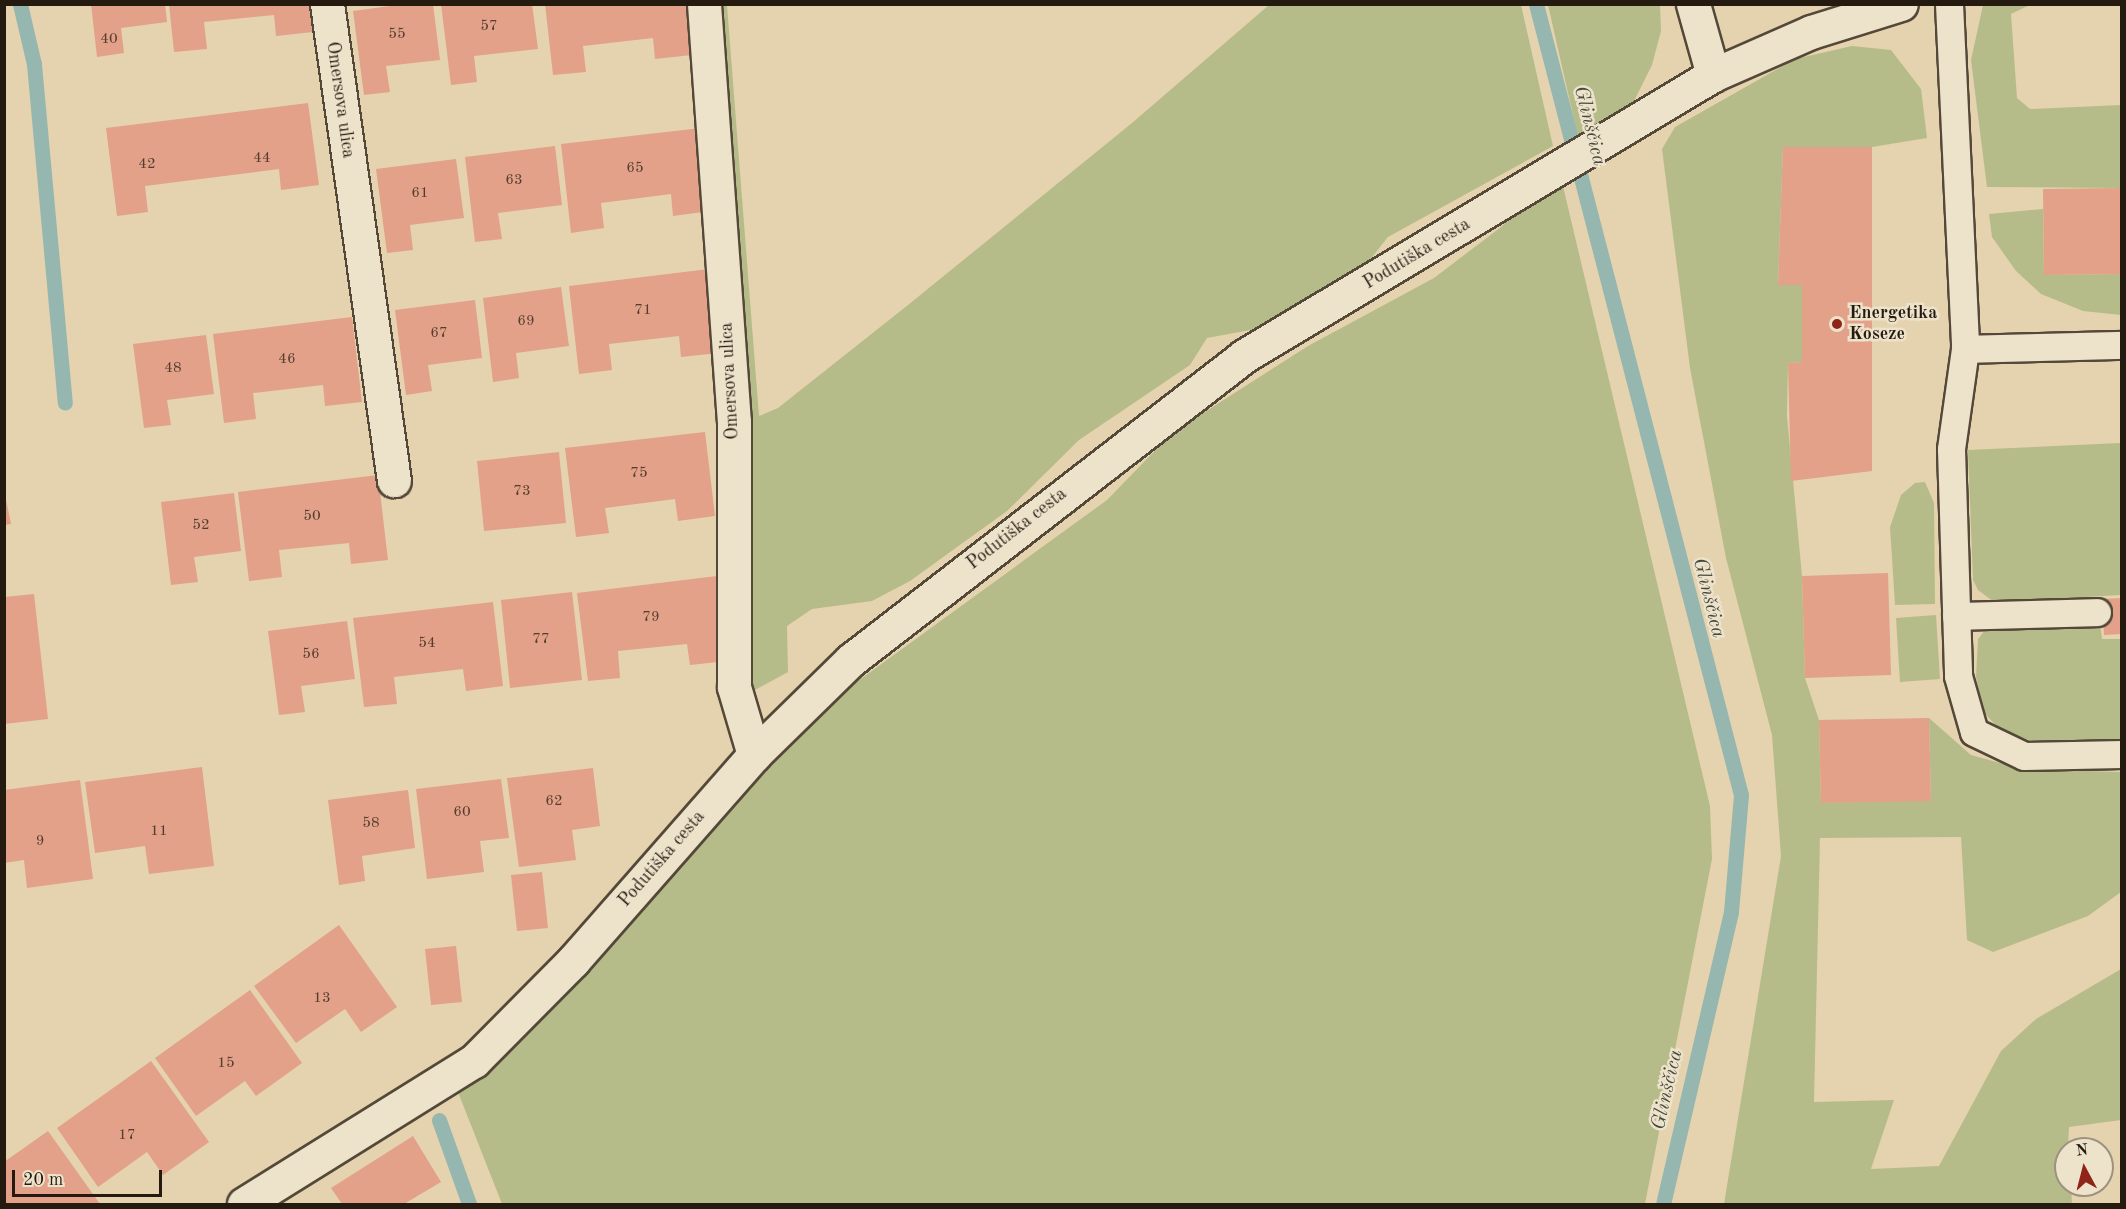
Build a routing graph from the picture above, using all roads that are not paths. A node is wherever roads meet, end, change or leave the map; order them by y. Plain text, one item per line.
1 (327, 4) edge
2 (704, 4) edge
3 (1693, 4) edge
4 (1901, 4) edge
5 (1949, 4) edge
6 (1713, 75) junction
7 (2121, 345) edge
8 (1965, 349) junction
9 (394, 480) dead end
10 (2097, 612) dead end
11 (1956, 616) junction
12 (2121, 754) edge
13 (754, 755) junction
14 (243, 1204) edge

1 - 9 street, Omersova ulica
2 - 13 street, Omersova ulica
3 - 6 street
4 - 6 street, Podutiška cesta
5 - 8 lane
6 - 13 street, Podutiška cesta
7 - 8 lane
8 - 11 lane
10 - 11 lane
11 - 12 lane
13 - 14 street, Podutiška cesta

